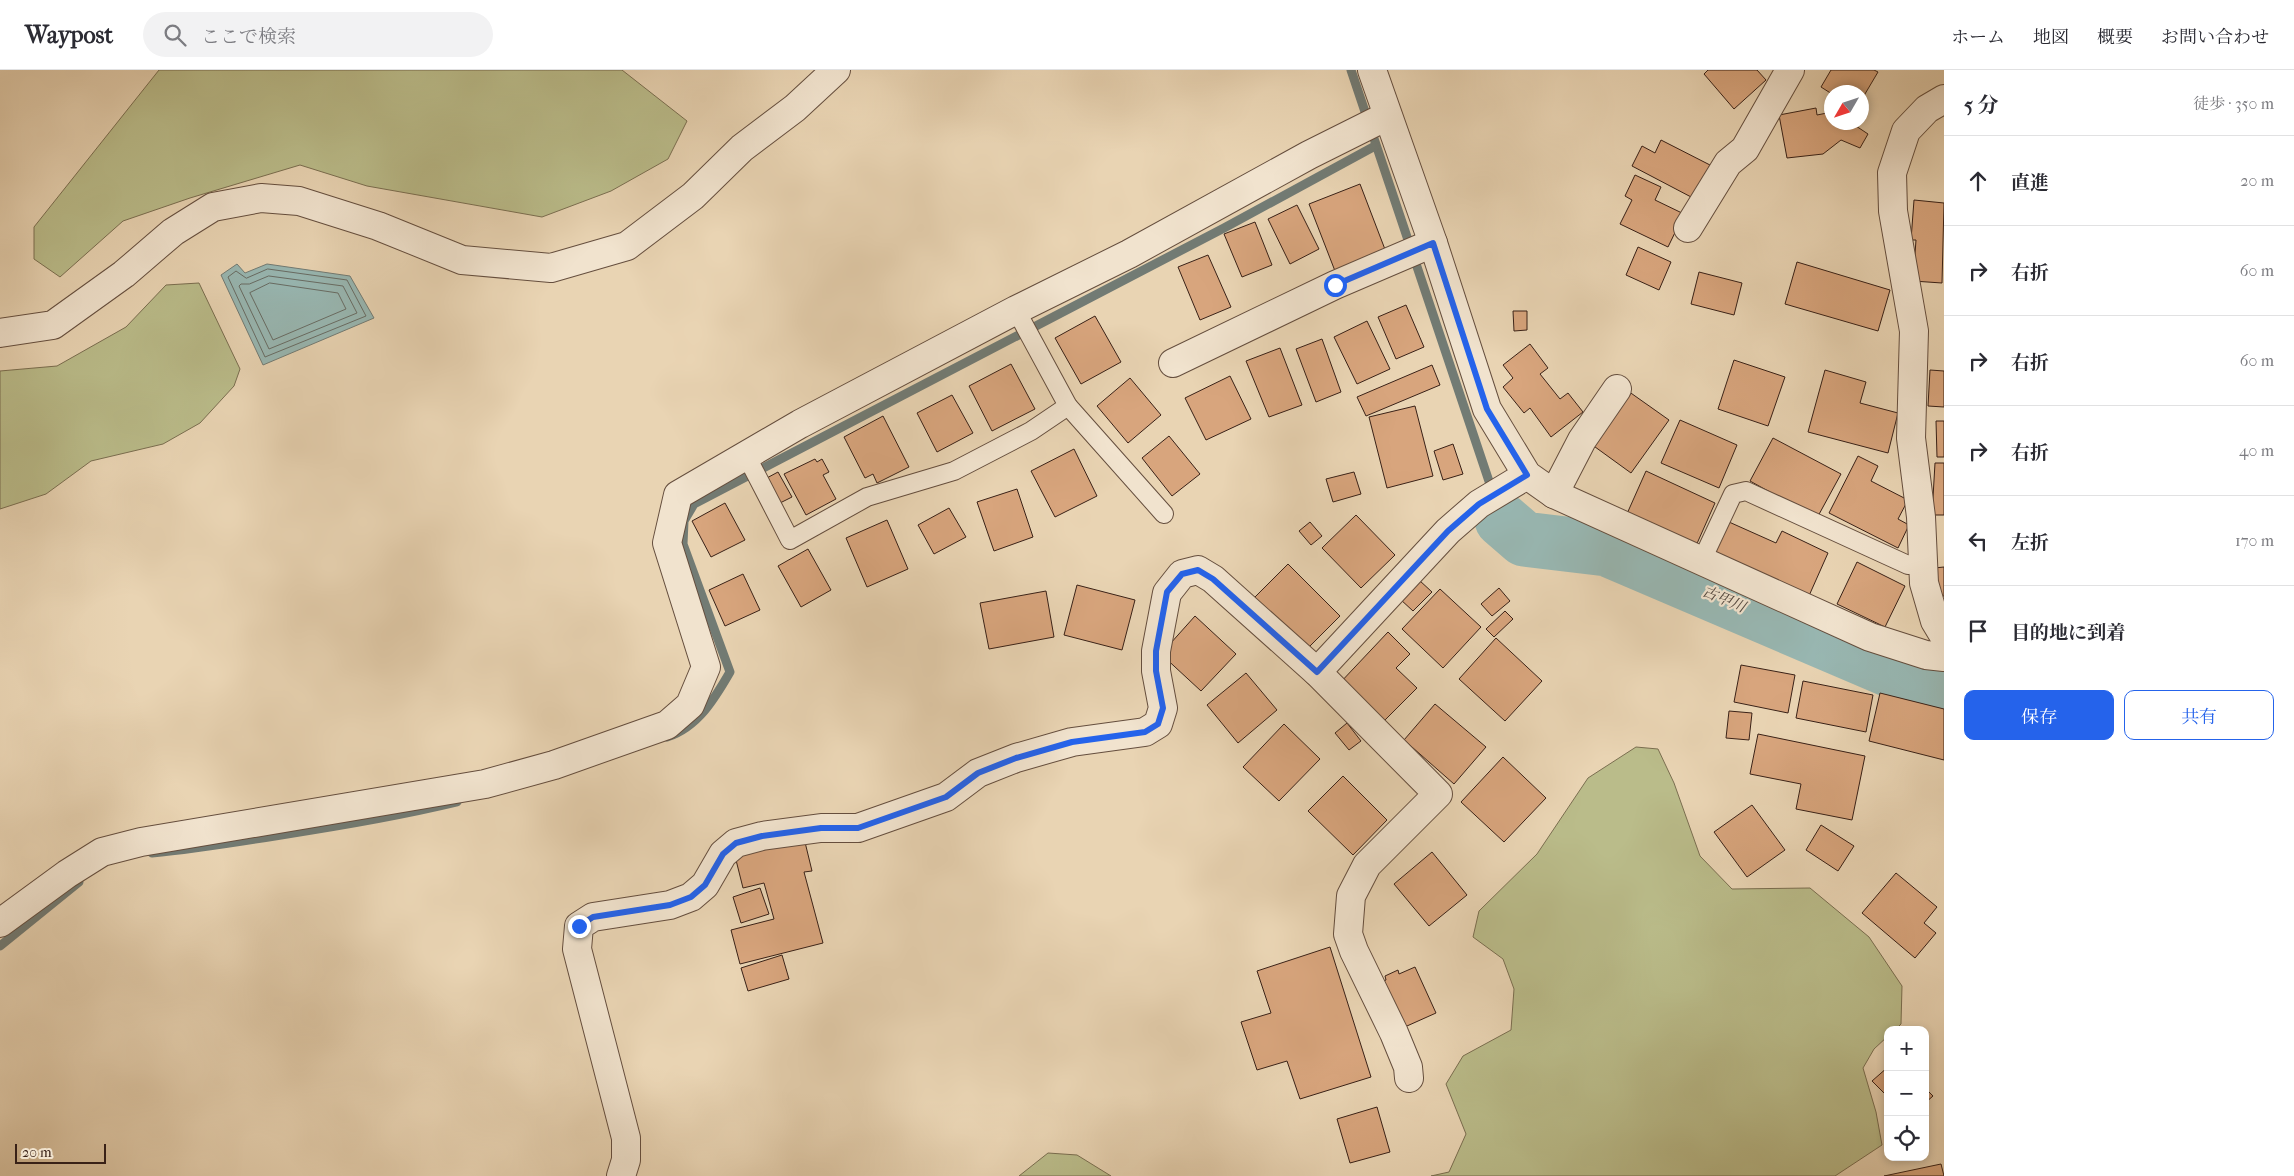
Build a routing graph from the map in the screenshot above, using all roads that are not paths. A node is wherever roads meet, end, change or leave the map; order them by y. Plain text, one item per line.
1 (836, 70) edge
2 (1372, 70) edge
3 (1790, 70) edge
4 (1944, 99) edge
5 (1387, 116) junction
6 (1688, 228) dead end
7 (1433, 243) junction
8 (1016, 310) junction
9 (0, 333) edge
10 (1173, 364) dead end
11 (1617, 388) dead end
12 (1068, 406) junction
13 (746, 456) junction
14 (1527, 475) junction
15 (1554, 494) junction
16 (1164, 514) dead end
17 (1702, 560) junction
18 (1923, 564) junction
19 (1944, 636) edge
20 (1944, 657) edge
21 (1317, 672) junction
22 (0, 923) edge
23 (1409, 1078) dead end
24 (621, 1176) edge

1 - 9 street
2 - 5 street
3 - 6 street
4 - 18 street
5 - 7 street
5 - 8 street
7 - 10 street
7 - 14 street
8 - 12 lane
8 - 13 street
11 - 15 street
12 - 13 lane
12 - 16 lane
13 - 22 street
14 - 15 street
14 - 21 street
15 - 17 street
17 - 18 lane
17 - 20 street
18 - 19 street
21 - 23 street
21 - 24 street

